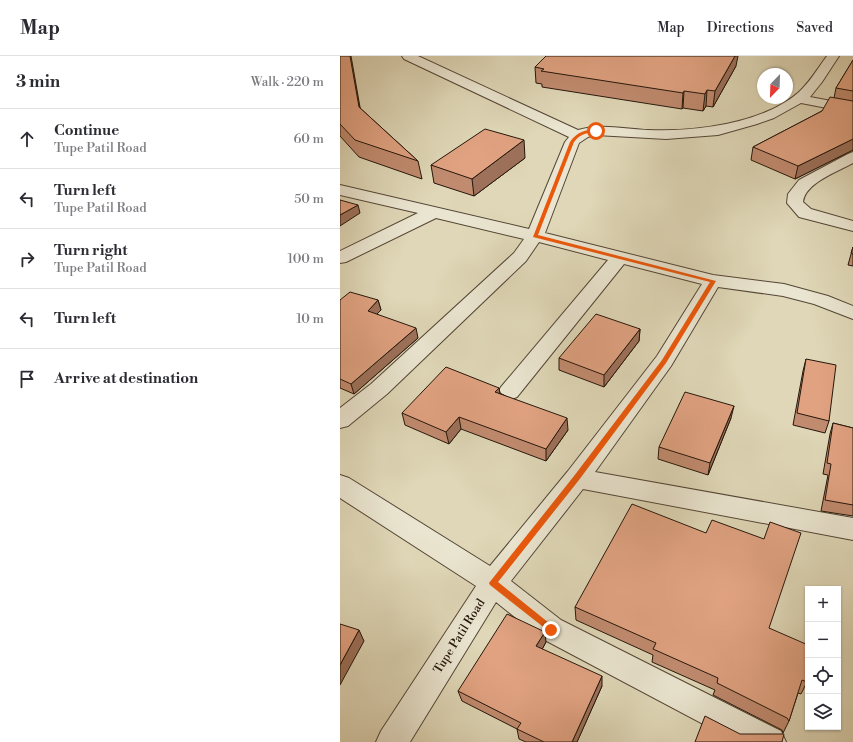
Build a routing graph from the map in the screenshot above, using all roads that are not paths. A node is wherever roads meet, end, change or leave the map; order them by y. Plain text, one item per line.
1 (408, 56) edge
2 (833, 56) edge
3 (802, 96) junction
4 (853, 104) edge
5 (853, 109) edge
6 (577, 135) junction
7 (853, 157) edge
8 (340, 190) edge
9 (434, 212) junction
10 (853, 226) edge
11 (535, 236) junction
12 (620, 257) junction
13 (340, 258) edge
14 (713, 281) junction
15 (853, 313) edge
16 (509, 392) dead end
17 (340, 420) edge
18 (576, 478) junction
19 (340, 485) edge
20 (853, 529) edge
21 (493, 583) junction
22 (392, 742) edge
23 (770, 742) edge

1 - 6 street
2 - 3 street
3 - 4 street
3 - 5 street
3 - 6 street
6 - 11 street
7 - 10 street
8 - 9 street
9 - 11 street
9 - 13 street
11 - 12 street
11 - 17 street
12 - 14 street
12 - 16 street
14 - 15 street
14 - 18 street, Tupe Patil Road
18 - 20 street
18 - 21 street, Tupe Patil Road
19 - 21 street
21 - 22 street, Tupe Patil Road
21 - 23 street

